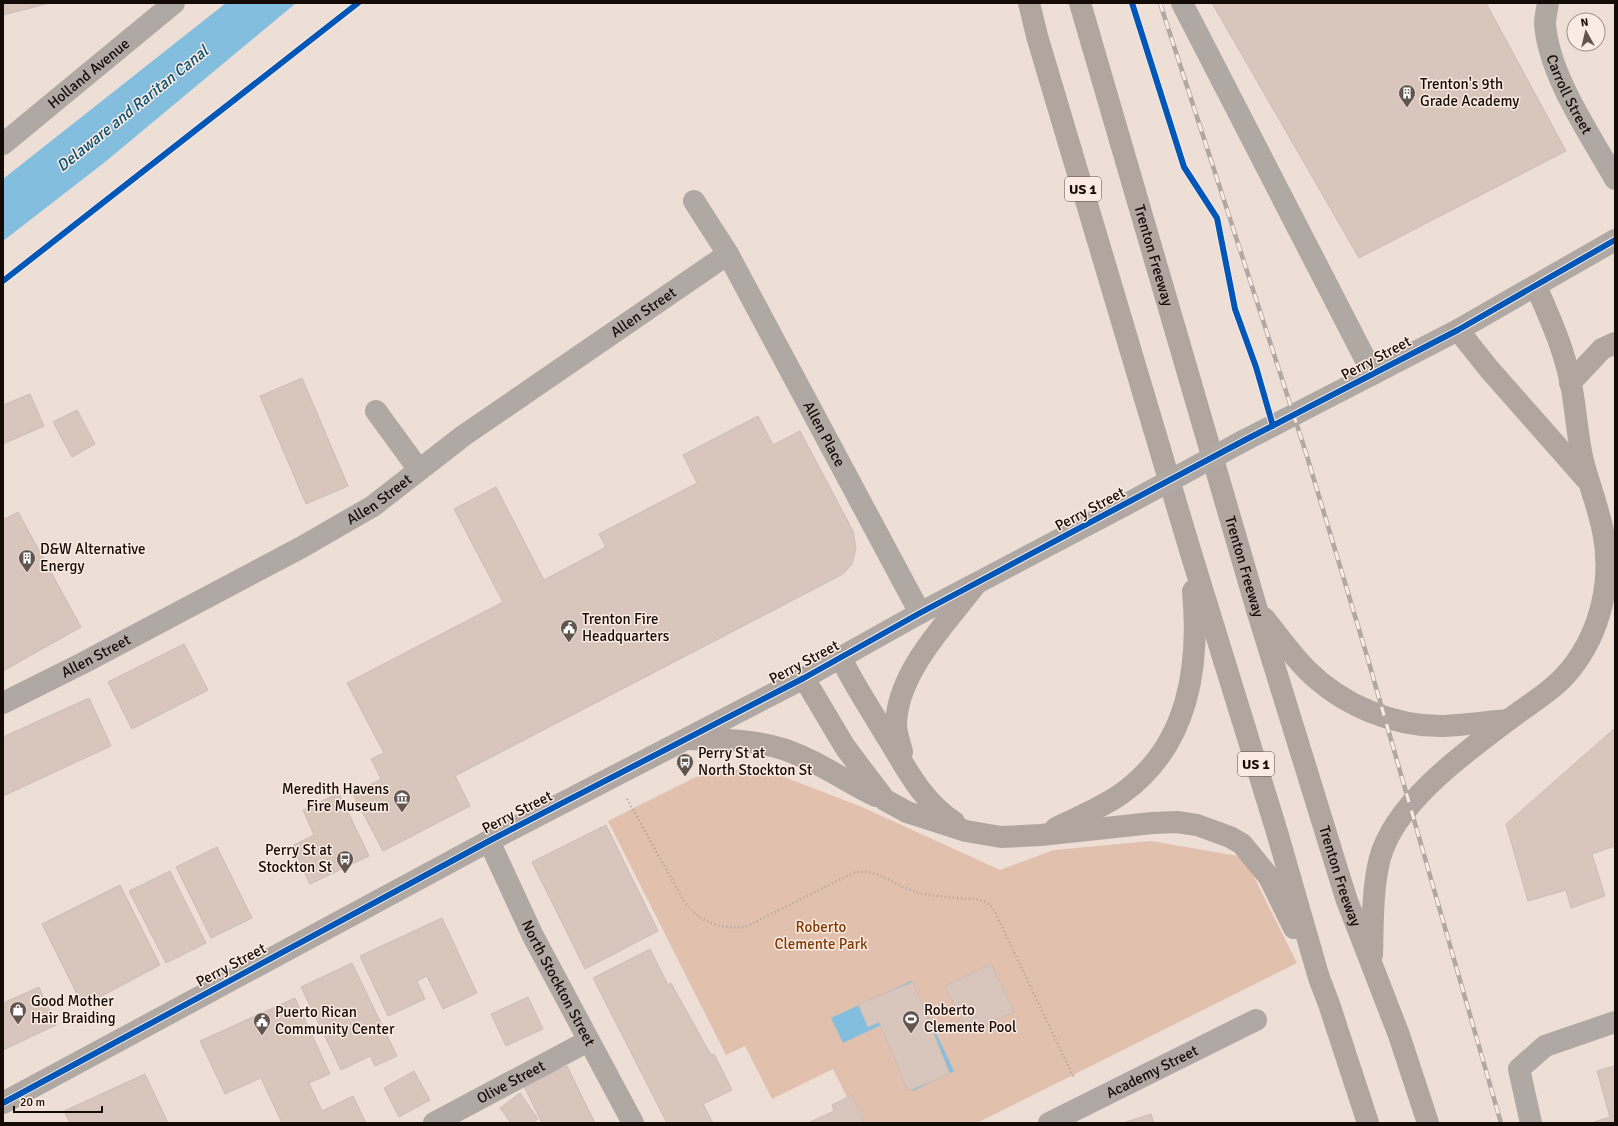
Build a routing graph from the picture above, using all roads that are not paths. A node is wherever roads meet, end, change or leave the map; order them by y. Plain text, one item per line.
1 (174, 3) edge
2 (1029, 3) edge
3 (1080, 3) edge
4 (1182, 3) edge
5 (1548, 3) edge
6 (3, 144) edge
7 (1615, 179) edge
8 (694, 201) dead end
9 (1615, 240) edge
10 (728, 254) junction
11 (1536, 286) junction
12 (1458, 330) junction
13 (1615, 343) edge
14 (1373, 374) junction
15 (1570, 383) junction
16 (376, 411) dead end
17 (419, 470) junction
18 (1591, 484) junction
19 (1190, 550) junction
20 (976, 584) junction
21 (1257, 610) junction
22 (920, 613) junction
23 (841, 658) junction
24 (804, 678) junction
25 (3, 703) edge
26 (1508, 720) junction
27 (688, 739) junction
28 (908, 774) junction
29 (885, 800) junction
30 (966, 831) junction
31 (1041, 835) junction
32 (489, 841) junction
33 (1372, 964) junction
34 (1319, 978) junction
35 (1256, 1020) dead end
36 (1615, 1022) edge
37 (588, 1041) junction
38 (3, 1103) edge
39 (434, 1123) edge
40 (633, 1123) edge
41 (1049, 1123) edge
42 (1368, 1123) edge
43 (1428, 1123) edge
44 (1531, 1123) edge

1 - 6 street, Holland Avenue
2 - 19 highway, US 1
3 - 21 highway, Trenton Freeway
4 - 14 street
5 - 7 street, Carroll Street
8 - 10 street, Allen Place
9 - 11 street, Perry Street
10 - 17 street, Allen Street
10 - 22 street, Allen Place
11 - 12 street, Perry Street
11 - 15 highway
12 - 14 street, Perry Street
12 - 18 highway
13 - 15 highway
14 - 20 street, Perry Street, bridge
15 - 18 highway
16 - 17 street
17 - 25 street, Allen Street
18 - 26 highway
19 - 31 highway
19 - 34 highway, US 1
20 - 22 street, Perry Street
20 - 28 highway
21 - 26 highway
21 - 33 highway, Trenton Freeway
22 - 23 street, Perry Street
23 - 24 street, Perry Street
23 - 28 highway
24 - 27 street, Perry Street
24 - 29 highway
26 - 33 highway
27 - 29 highway
27 - 32 street, Perry Street
28 - 30 highway
29 - 30 highway
30 - 31 highway
31 - 34 highway
32 - 37 street, North Stockton Street
32 - 38 street, Perry Street
33 - 43 highway, Trenton Freeway
34 - 42 highway, US 1
35 - 41 street, Academy Street
36 - 44 street
37 - 39 street, Olive Street
37 - 40 street, North Stockton Street

